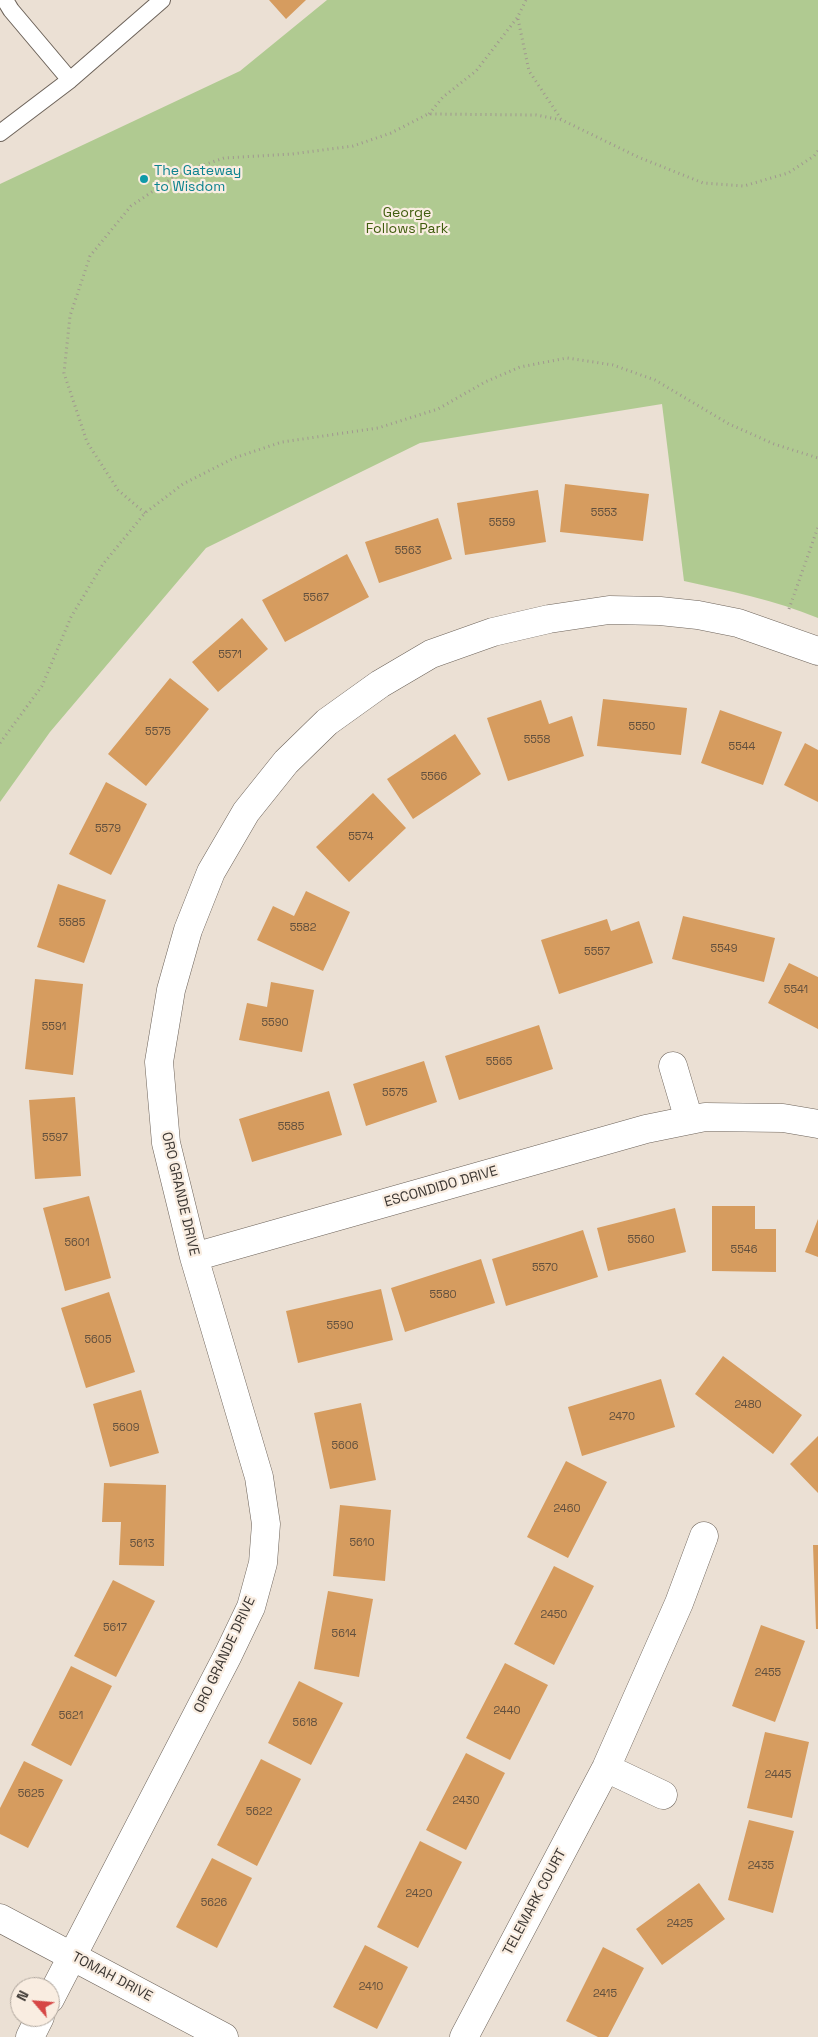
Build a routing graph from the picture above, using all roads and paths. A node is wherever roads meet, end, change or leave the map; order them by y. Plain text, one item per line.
1 (5, 0) edge
2 (162, 0) edge
3 (526, 0) edge
4 (518, 18) junction
5 (70, 80) junction
6 (428, 114) junction
7 (562, 120) junction
8 (0, 134) edge
9 (818, 151) edge
10 (818, 458) edge
11 (145, 513) junction
12 (818, 527) edge
13 (779, 637) junction
14 (818, 651) edge
15 (2, 738) edge
16 (0, 743) edge
17 (673, 1066) dead end
18 (689, 1120) junction
19 (818, 1124) edge
20 (194, 1257) junction
21 (704, 1536) dead end
22 (606, 1768) junction
23 (664, 1795) dead end
24 (0, 1918) edge
25 (73, 1956) junction
26 (60, 1980) edge
27 (224, 2037) edge
28 (464, 2037) edge

1 - 5 lane
2 - 5 lane
3 - 4 path
4 - 6 path
4 - 7 path
5 - 8 lane
6 - 7 path
6 - 11 path
7 - 9 path
10 - 11 path
11 - 15 path
12 - 13 path
13 - 14 street, ORO GRANDE DRIVE
13 - 20 street, ORO GRANDE DRIVE
15 - 16 path
17 - 18 street
18 - 19 street, ESCONDIDO DRIVE
18 - 20 street, ESCONDIDO DRIVE
20 - 25 street, ORO GRANDE DRIVE
21 - 22 street, TELEMARK COURT
22 - 23 street
22 - 28 street, TELEMARK COURT
24 - 25 street, TOMAH DRIVE
25 - 26 street, ORO GRANDE DRIVE
25 - 27 street, TOMAH DRIVE

